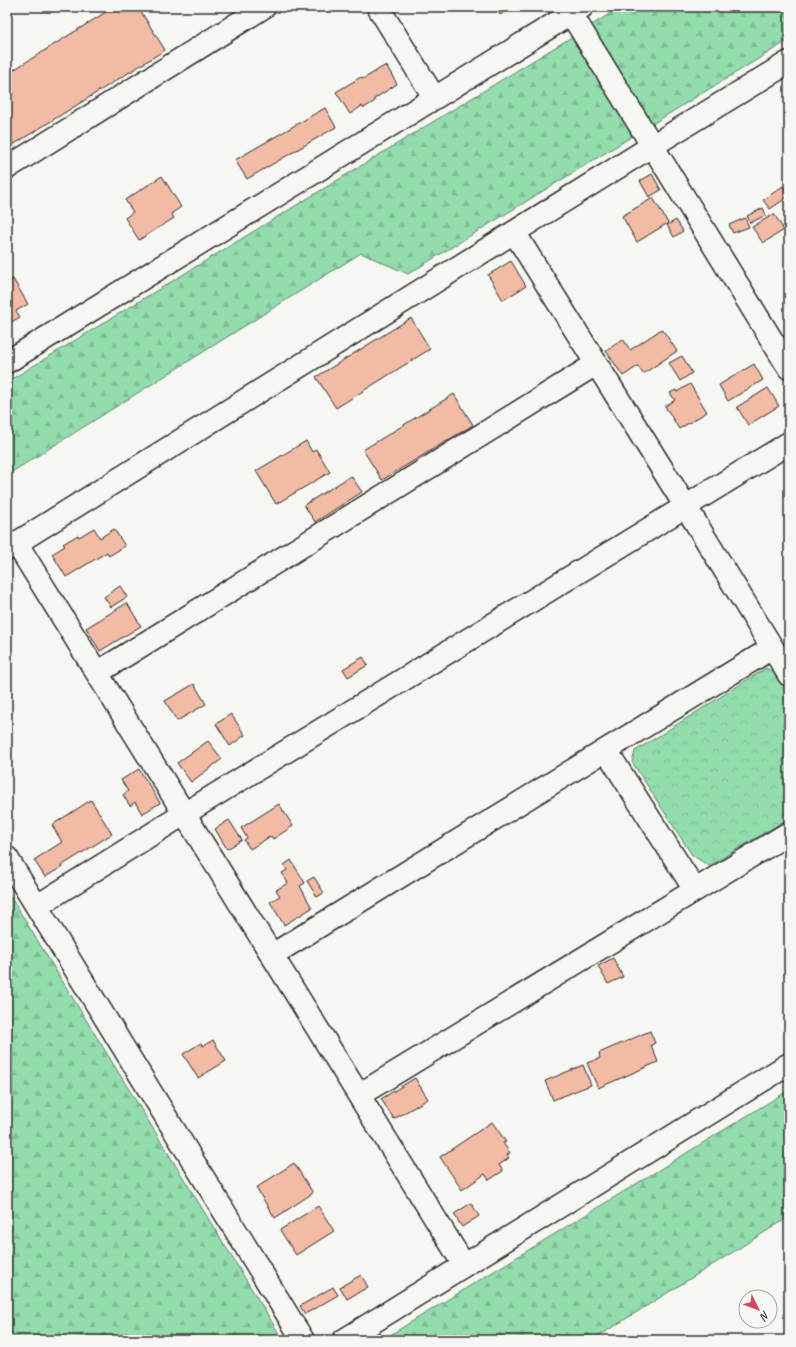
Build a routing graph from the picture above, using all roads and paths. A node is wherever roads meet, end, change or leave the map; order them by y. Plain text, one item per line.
1 (264, 7) edge
2 (378, 7) edge
3 (573, 9) edge
4 (789, 62) edge
5 (434, 97) junction
6 (652, 146) junction
7 (7, 168) edge
8 (514, 232) junction
9 (7, 362) edge
10 (596, 364) junction
11 (789, 368) edge
12 (789, 443) edge
13 (686, 507) junction
14 (12, 547) edge
15 (772, 648) junction
16 (97, 673) junction
17 (789, 675) edge
18 (606, 750) junction
19 (184, 814) junction
20 (789, 832) edge
21 (7, 858) edge
22 (695, 890) junction
23 (37, 906) junction
24 (272, 955) junction
25 (789, 1064) edge
26 (359, 1095) junction
27 (464, 1265) junction
28 (302, 1340) edge
29 (344, 1340) edge

1 - 7 street
2 - 5 street
3 - 5 street
3 - 6 street
4 - 6 street
5 - 9 street
6 - 8 street
6 - 11 street
8 - 10 street
8 - 14 street
10 - 13 street
10 - 16 street
12 - 13 street
13 - 15 street
13 - 19 street
14 - 16 street
15 - 17 street
15 - 18 street
16 - 19 street
18 - 22 street
18 - 24 street
19 - 23 street
19 - 24 street
20 - 22 street
21 - 23 street
22 - 26 street
23 - 28 street
24 - 26 street
25 - 27 street
26 - 27 street
27 - 29 street

